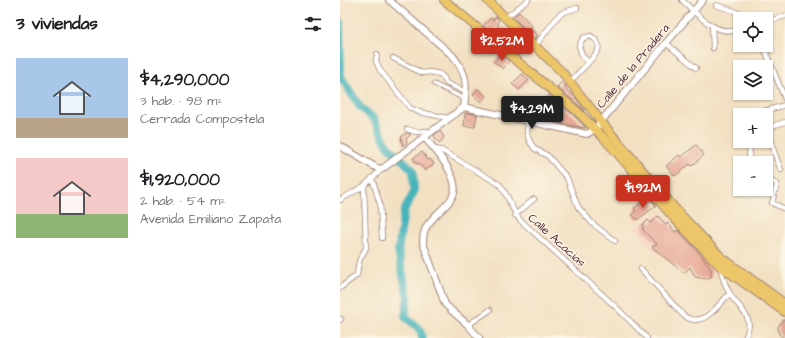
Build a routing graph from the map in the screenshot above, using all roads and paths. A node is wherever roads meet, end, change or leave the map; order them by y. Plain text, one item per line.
1 (389, 0) edge
2 (444, 0) edge
3 (487, 0) edge
4 (528, 0) edge
5 (682, 0) edge
6 (704, 0) edge
7 (716, 5) dead end
8 (577, 8) dead end
9 (694, 11) junction
10 (737, 12) edge
11 (785, 16) edge
12 (505, 18) junction
13 (773, 20) edge
14 (712, 27) junction
15 (733, 31) edge
16 (666, 43) junction
17 (535, 46) junction
18 (713, 48) dead end
19 (766, 52) edge
20 (377, 54) dead end
21 (393, 58) dead end
22 (588, 62) junction
23 (696, 68) dead end
24 (570, 82) junction
25 (434, 84) dead end
26 (465, 95) junction
27 (785, 99) edge
28 (785, 104) edge
29 (464, 107) junction
30 (773, 108) edge
31 (448, 118) junction
32 (528, 120) junction
33 (601, 122) junction
34 (785, 122) edge
35 (407, 129) dead end
36 (595, 129) junction
37 (430, 133) junction
38 (424, 138) junction
39 (340, 146) edge
40 (434, 149) junction
41 (382, 169) junction
42 (781, 170) dead end
43 (372, 178) junction
44 (773, 181) edge
45 (777, 184) joint
46 (364, 186) junction
47 (534, 199) dead end
48 (340, 200) edge
49 (785, 209) edge
50 (515, 215) junction
51 (382, 238) dead end
52 (615, 241) dead end
53 (721, 257) junction
54 (720, 266) junction
55 (641, 269) dead end
56 (340, 288) edge
57 (730, 293) junction
58 (783, 301) edge
59 (490, 310) dead end
60 (785, 312) edge
61 (468, 325) junction
62 (479, 338) edge
63 (647, 338) edge
64 (745, 338) edge

1 - 26 street
2 - 36 main road
3 - 12 main road
4 - 12 street
5 - 9 street
6 - 9 street, Calle de la Pradera
7 - 10 street
8 - 17 street
9 - 14 street
9 - 16 street, Calle de la Pradera
11 - 13 street
12 - 17 main road
14 - 15 street
14 - 18 street
16 - 23 street
16 - 33 street, Calle de la Pradera
17 - 24 main road
19 - 27 street
20 - 31 street
21 - 26 street
22 - 22 street
22 - 24 street
24 - 33 main road
25 - 26 street
26 - 29 street
28 - 30 street
29 - 31 street
29 - 32 street
31 - 37 street
32 - 36 street
32 - 52 street
33 - 36 street, Calle de la Pradera
33 - 53 main road
34 - 42 street
35 - 37 street
36 - 54 main road
37 - 38 street
38 - 40 street
38 - 41 street
39 - 41 street
40 - 50 street, Calle Acacias
40 - 61 street
41 - 43 street
43 - 46 street
43 - 51 street
44 - 45 street
45 - 49 street
46 - 48 street
46 - 56 street
47 - 50 street
50 - 63 street, Calle Acacias
53 - 54 street
53 - 58 main road
54 - 57 street
54 - 60 main road
55 - 57 street
57 - 64 street
59 - 61 street
61 - 62 street

